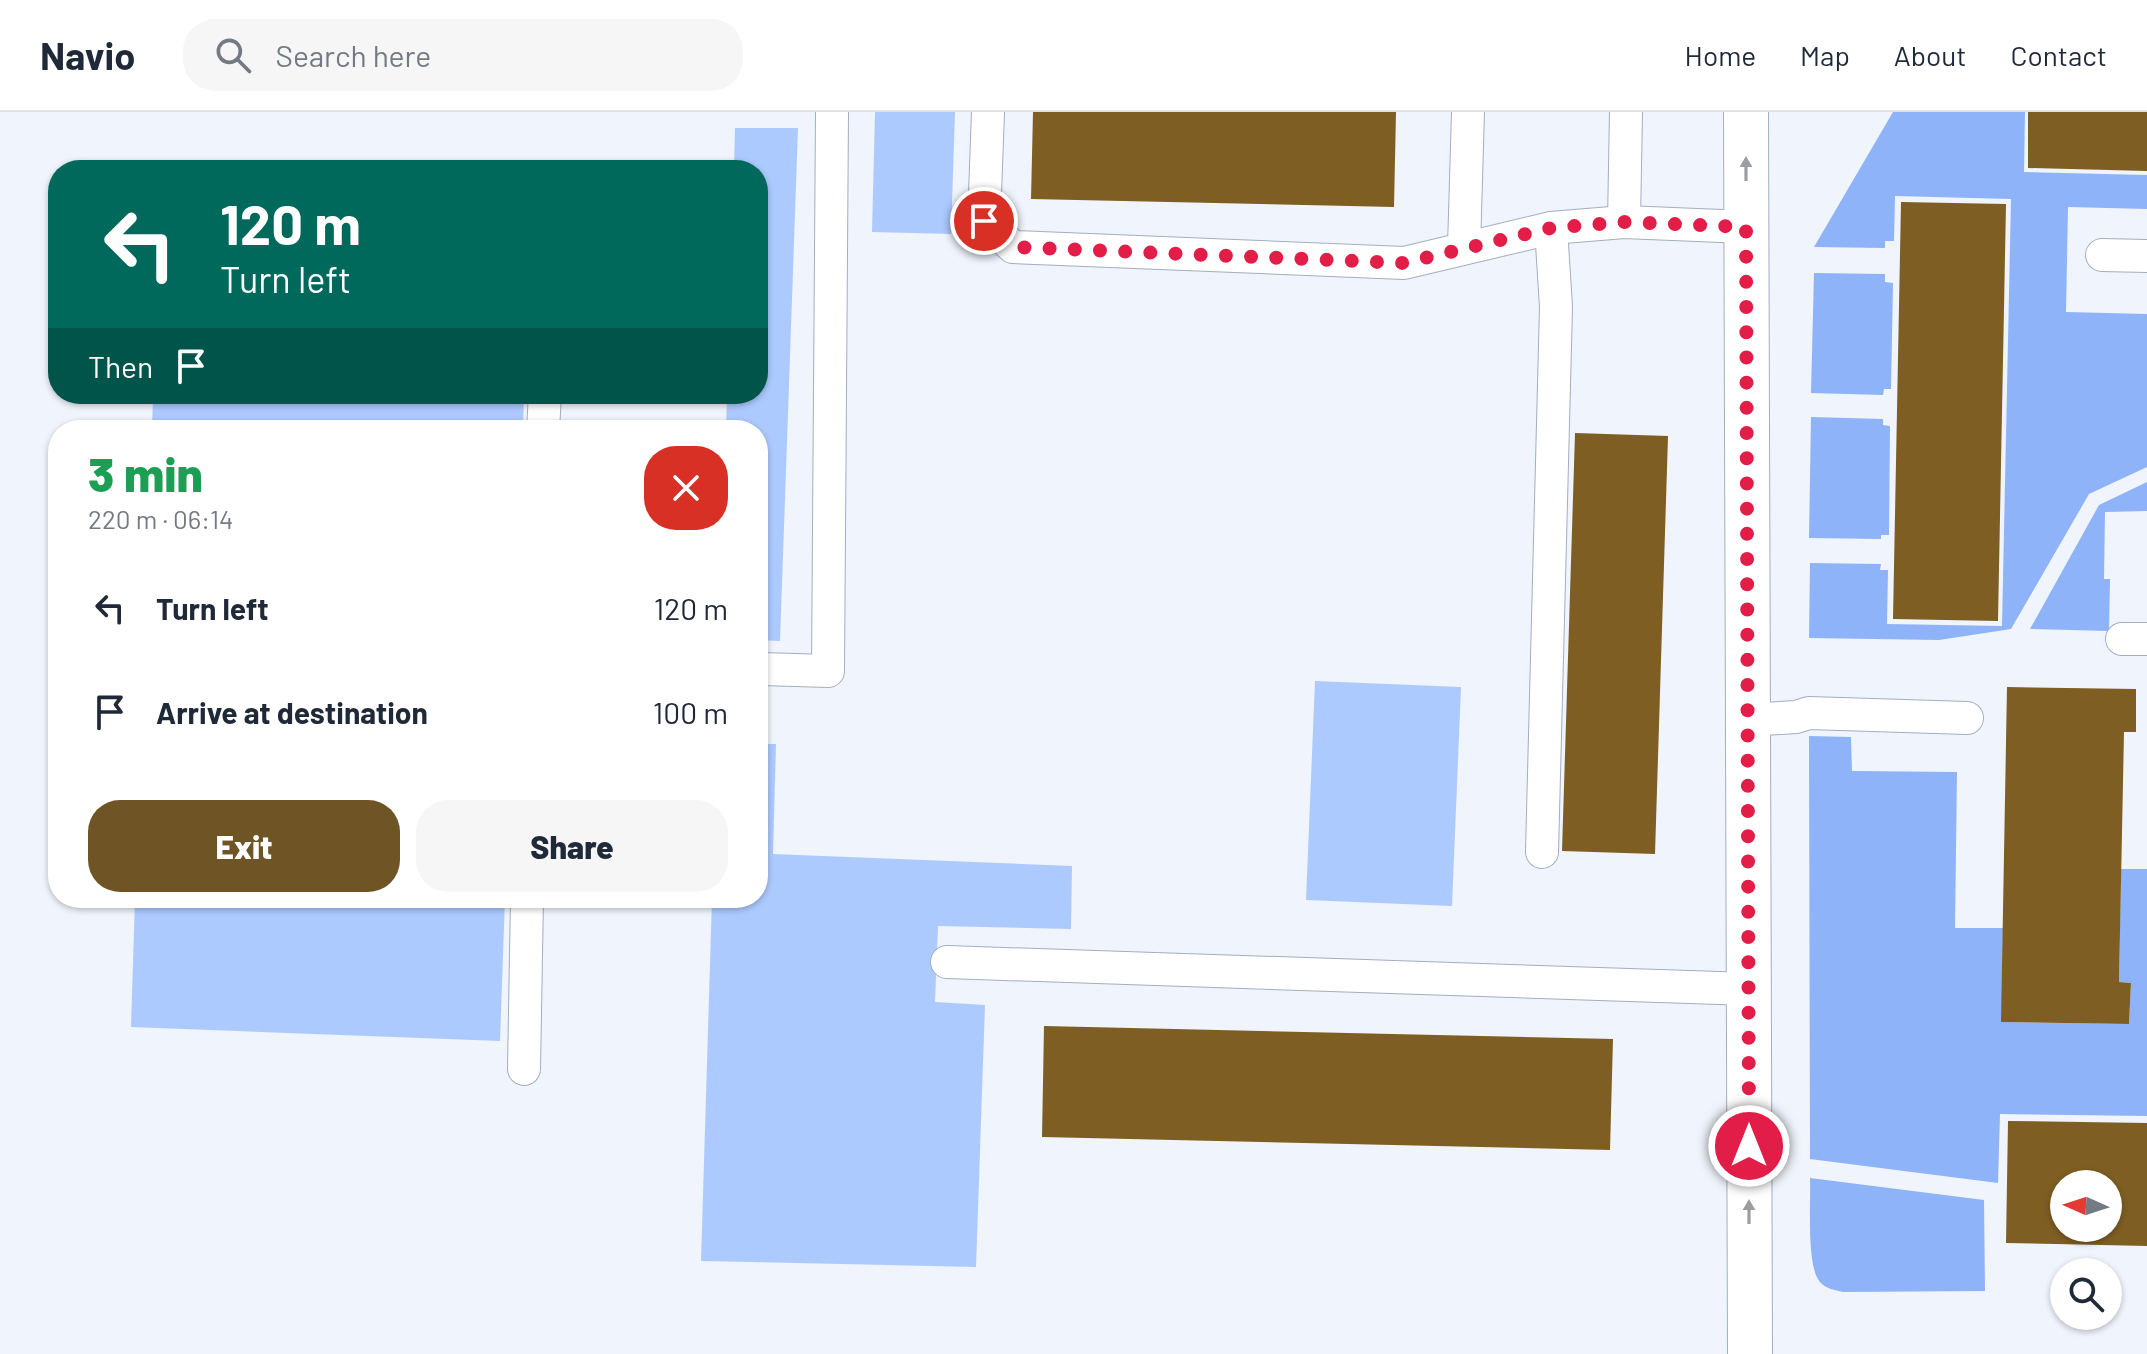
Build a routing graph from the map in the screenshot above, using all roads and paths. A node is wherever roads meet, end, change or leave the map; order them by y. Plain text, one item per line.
1 (832, 112) edge
2 (988, 112) edge
3 (1468, 112) edge
4 (1626, 112) edge
5 (1746, 112) edge
6 (1624, 222) junction
7 (1746, 227) junction
8 (1551, 228) junction
9 (1464, 248) junction
10 (2102, 255) dead end
11 (2147, 256) edge
12 (768, 669) edge
13 (1967, 718) dead end
14 (1748, 720) junction
15 (1542, 852) dead end
16 (527, 908) edge
17 (947, 962) dead end
18 (1749, 989) junction
19 (524, 1069) dead end
20 (1750, 1354) edge

1 - 12 lane
2 - 9 lane
3 - 9 lane
4 - 6 lane
7 -> 5 street
6 - 7 lane
6 - 8 lane
7 - 14 street
8 - 9 lane
8 - 15 lane
10 - 11 lane
13 - 14 lane
14 - 18 street
16 - 19 lane
17 - 18 lane
20 -> 18 street

